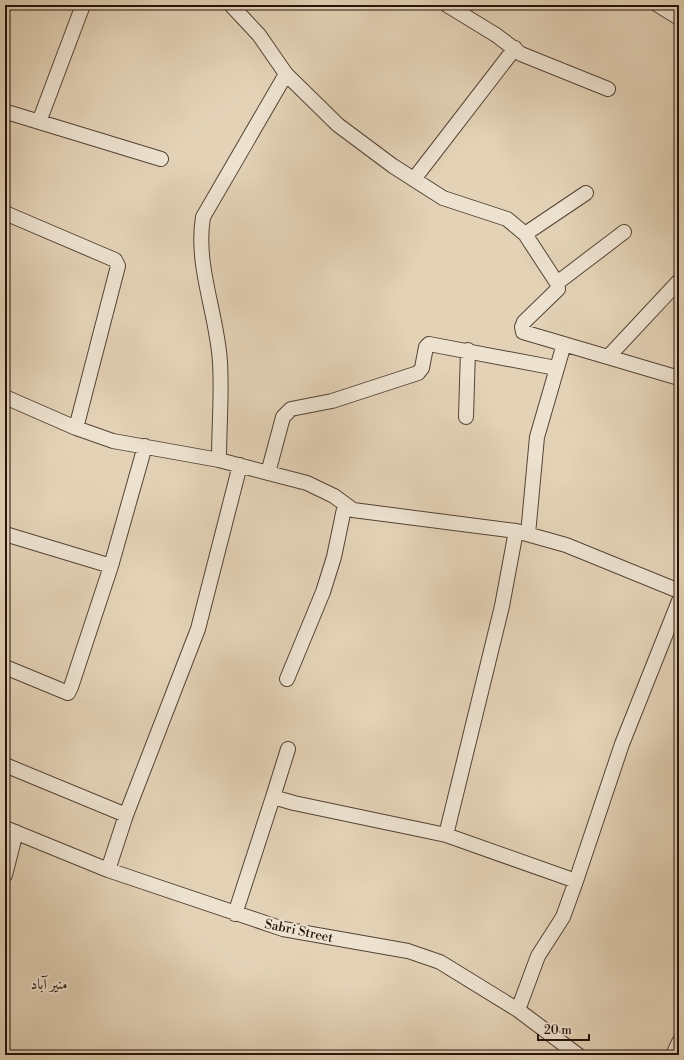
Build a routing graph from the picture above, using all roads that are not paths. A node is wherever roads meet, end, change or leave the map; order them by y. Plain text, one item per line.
1 (83, 5) edge
2 (231, 5) edge
3 (447, 5) edge
4 (658, 5) edge
5 (679, 18) edge
6 (515, 48) junction
7 (286, 74) junction
8 (608, 89) dead end
9 (5, 114) edge
10 (39, 122) junction
11 (161, 158) dead end
12 (414, 179) junction
13 (586, 193) dead end
14 (5, 213) edge
15 (624, 232) dead end
16 (526, 234) junction
17 (679, 281) edge
18 (558, 283) junction
19 (564, 344) junction
20 (468, 350) junction
21 (608, 357) junction
22 (556, 368) junction
23 (679, 378) edge
24 (5, 397) edge
25 (466, 417) dead end
26 (76, 428) junction
27 (145, 446) junction
28 (219, 460) junction
29 (240, 465) junction
30 (268, 473) junction
31 (345, 504) junction
32 (522, 533) junction
33 (5, 534) edge
34 (111, 566) junction
35 (679, 591) edge
36 (679, 602) edge
37 (5, 667) edge
38 (287, 679) dead end
39 (288, 749) dead end
40 (5, 765) edge
41 (273, 797) junction
42 (126, 815) junction
43 (10, 830) edge
44 (446, 835) junction
45 (108, 870) junction
46 (5, 875) edge
47 (576, 882) junction
48 (235, 914) junction
49 (518, 1010) junction
50 (679, 1042) edge
51 (578, 1055) edge
52 (673, 1055) edge

1 - 10 street
2 - 7 street
3 - 6 street
4 - 5 street
6 - 8 street
6 - 12 street
7 - 12 street
7 - 28 street
9 - 10 street
10 - 11 street
12 - 16 street
13 - 16 street
14 - 26 street
15 - 18 street
16 - 18 street
17 - 21 street
18 - 19 street
19 - 21 street
19 - 22 street
20 - 22 street
20 - 25 street
20 - 30 street
21 - 23 street
22 - 32 street
24 - 26 street
26 - 27 street
27 - 28 street
27 - 34 street
28 - 29 street
29 - 30 street
29 - 42 street
30 - 31 street
31 - 32 street
31 - 38 street
32 - 35 street
32 - 44 street
33 - 34 street
34 - 37 street
36 - 47 street
39 - 41 street
40 - 42 street
41 - 44 street
41 - 48 street
42 - 45 street
43 - 45 street, Sabri Street
43 - 46 street
44 - 47 street
45 - 48 street, Sabri Street
47 - 49 street
48 - 49 street, Sabri Street
49 - 51 street, Sabri Street
50 - 52 street

